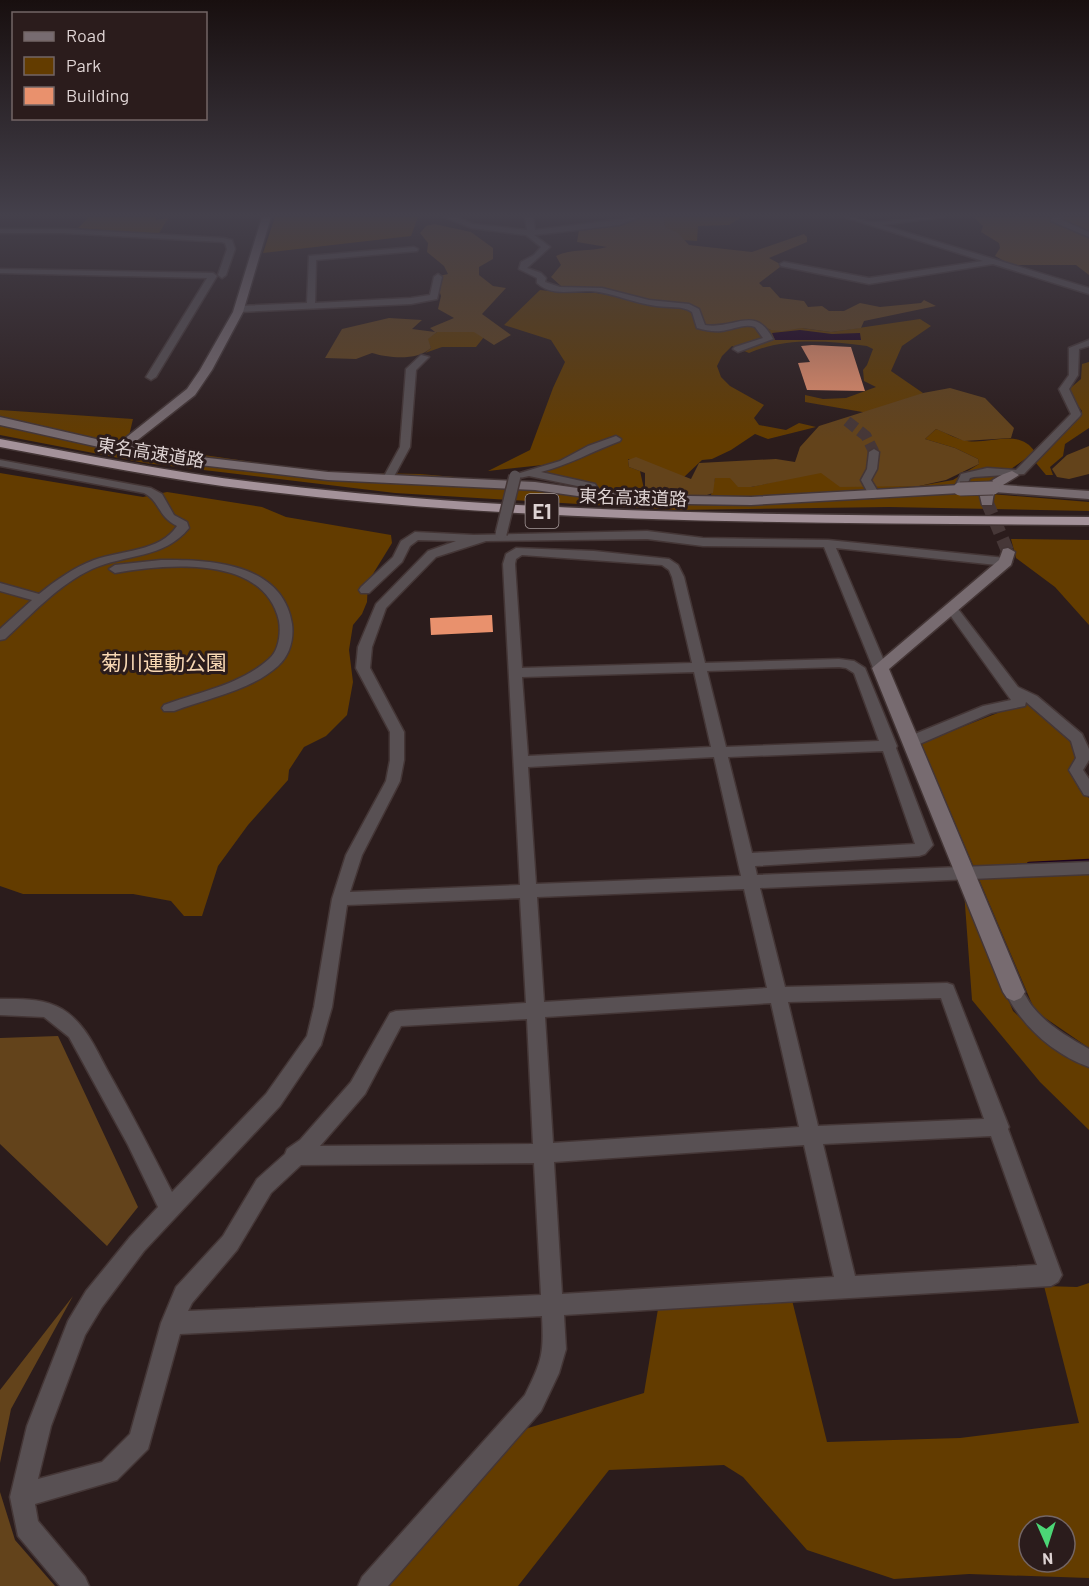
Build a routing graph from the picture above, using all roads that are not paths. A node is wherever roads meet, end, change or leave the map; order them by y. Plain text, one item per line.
1 (204, 291) edge
2 (244, 291) edge
3 (311, 291) edge
4 (435, 291) edge
5 (601, 291) edge
6 (311, 306) junction
7 (239, 309) junction
8 (1089, 343) edge
9 (738, 349) dead end
10 (424, 357) dead end
11 (151, 377) dead end
12 (0, 421) edge
13 (616, 439) dead end
14 (0, 443) edge
15 (120, 449) junction
16 (0, 452) edge
17 (874, 452) dead end
18 (0, 463) edge
19 (530, 473) junction
20 (1012, 475) junction
21 (387, 480) junction
22 (960, 489) junction
23 (596, 495) junction
24 (874, 495) junction
25 (1089, 495) edge
26 (987, 502) dead end
27 (1089, 521) edge
28 (1089, 531) edge
29 (501, 535) junction
30 (473, 539) junction
31 (828, 544) junction
32 (1007, 557) joint
33 (111, 559) junction
34 (0, 587) edge
35 (365, 590) dead end
36 (41, 599) junction
37 (951, 608) junction
38 (0, 636) edge
39 (880, 668) junction
40 (701, 669) junction
41 (514, 673) junction
42 (1013, 690) junction
43 (169, 708) dead end
44 (910, 742) junction
45 (890, 746) junction
46 (720, 753) junction
47 (520, 762) junction
48 (1089, 791) edge
49 (744, 860) junction
50 (1089, 868) edge
51 (964, 873) junction
52 (752, 882) junction
53 (529, 891) junction
54 (340, 899) junction
55 (1014, 992) joint
56 (779, 996) junction
57 (0, 1007) edge
58 (536, 1011) junction
59 (1089, 1059) edge
60 (999, 1127) junction
61 (811, 1135) junction
62 (544, 1153) junction
63 (294, 1156) junction
64 (170, 1208) junction
65 (848, 1286) junction
66 (552, 1305) junction
67 (172, 1323) junction
68 (22, 1497) junction
69 (76, 1586) edge
70 (371, 1586) edge

1 - 11 street
2 - 7 street
3 - 6 street
4 - 6 street
5 - 9 street
6 - 7 street
7 - 15 street
8 - 20 street
10 - 21 street
12 - 15 street
13 - 19 street
14 - 27 highway, 東名高速道路 / E1
15 - 21 street
16 - 28 highway, 東名高速道路 / E1
17 - 24 street
18 - 33 street
19 - 23 street
19 - 29 street, bridge
20 - 22 street
20 - 26 street
21 - 23 street
22 - 24 street
22 - 25 street, bridge
23 - 24 street
29 - 30 street
29 - 31 street
30 - 35 street
30 - 54 street
31 - 32 street
31 - 39 street
32 - 37 street
33 - 36 street
33 - 43 street
34 - 36 street
36 - 38 street
37 - 39 street
37 - 42 street
39 - 44 street
40 - 41 street
40 - 41 street
40 - 45 street
40 - 46 street
41 - 47 street
42 - 44 street
42 - 48 street
44 - 51 street
45 - 46 street
45 - 49 street
46 - 47 street
46 - 49 street
47 - 53 street
49 - 52 street
50 - 51 street
51 - 52 street
51 - 55 street
52 - 53 street
52 - 56 street
53 - 54 street
53 - 58 street
54 - 64 street
55 - 59 street
56 - 58 street
56 - 60 street
56 - 61 street
57 - 64 street
58 - 62 street
58 - 63 street
60 - 61 street
60 - 65 street
61 - 62 street
61 - 65 street
62 - 63 street
62 - 66 street
63 - 67 street
64 - 68 street
65 - 66 street
66 - 67 street
66 - 70 street
67 - 68 street
68 - 69 street

